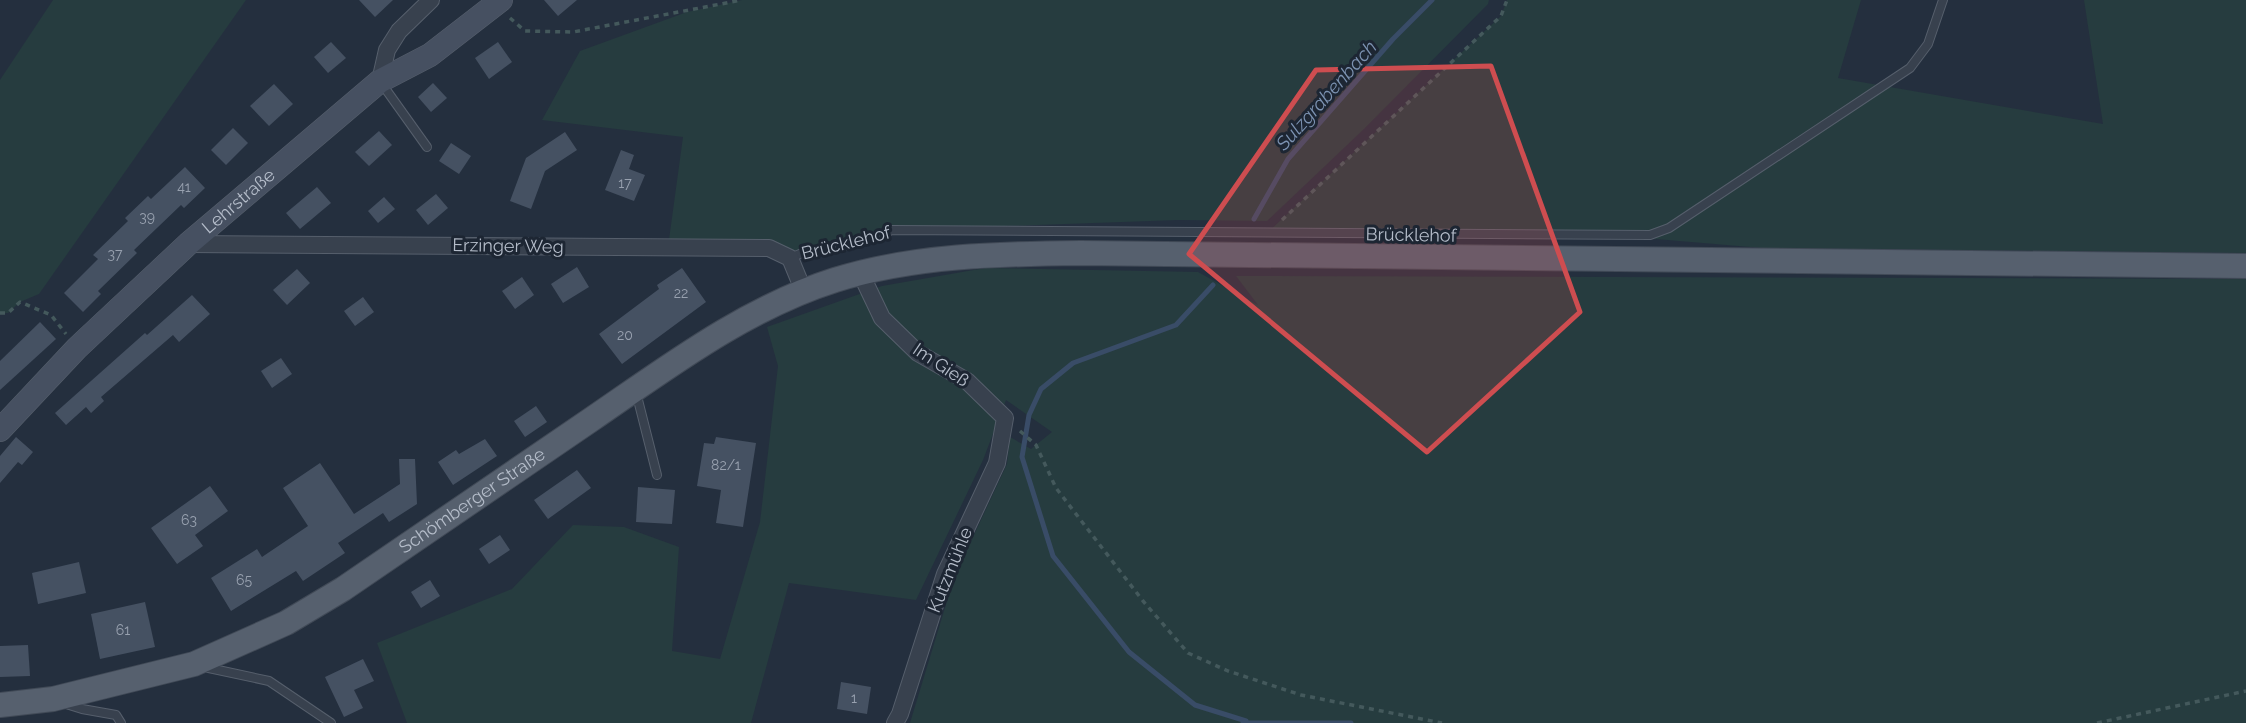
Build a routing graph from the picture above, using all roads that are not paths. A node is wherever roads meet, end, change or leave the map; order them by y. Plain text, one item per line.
1 (431, 0) edge
2 (1943, 0) edge
3 (498, 3) edge
4 (380, 81) junction
5 (427, 147) dead end
6 (188, 244) junction
7 (790, 258) junction
8 (2246, 266) edge
9 (861, 274) junction
10 (804, 292) junction
11 (635, 389) junction
12 (1005, 418) joint
13 (0, 430) edge
14 (657, 475) dead end
15 (194, 664) junction
16 (53, 699) junction
17 (0, 705) edge
18 (121, 723) edge
19 (331, 723) edge
20 (895, 723) edge

1 - 4 street
2 - 7 lane, Brücklehof
3 - 4 street, Lehrstraße
4 - 5 lane
4 - 6 street, Lehrstraße
6 - 7 street, Erzinger Weg
6 - 13 street, Lehrstraße
7 - 10 street
8 - 9 main road, Schömberger Straße
9 - 10 main road, Schömberger Straße
9 - 12 street, Im Gieß
10 - 11 main road, Schömberger Straße
11 - 14 lane
11 - 15 main road, Schömberger Straße
12 - 20 street, Kutzmühle
15 - 16 main road, Schömberger Straße
15 - 19 lane
16 - 17 main road, Schömberger Straße
16 - 18 lane

